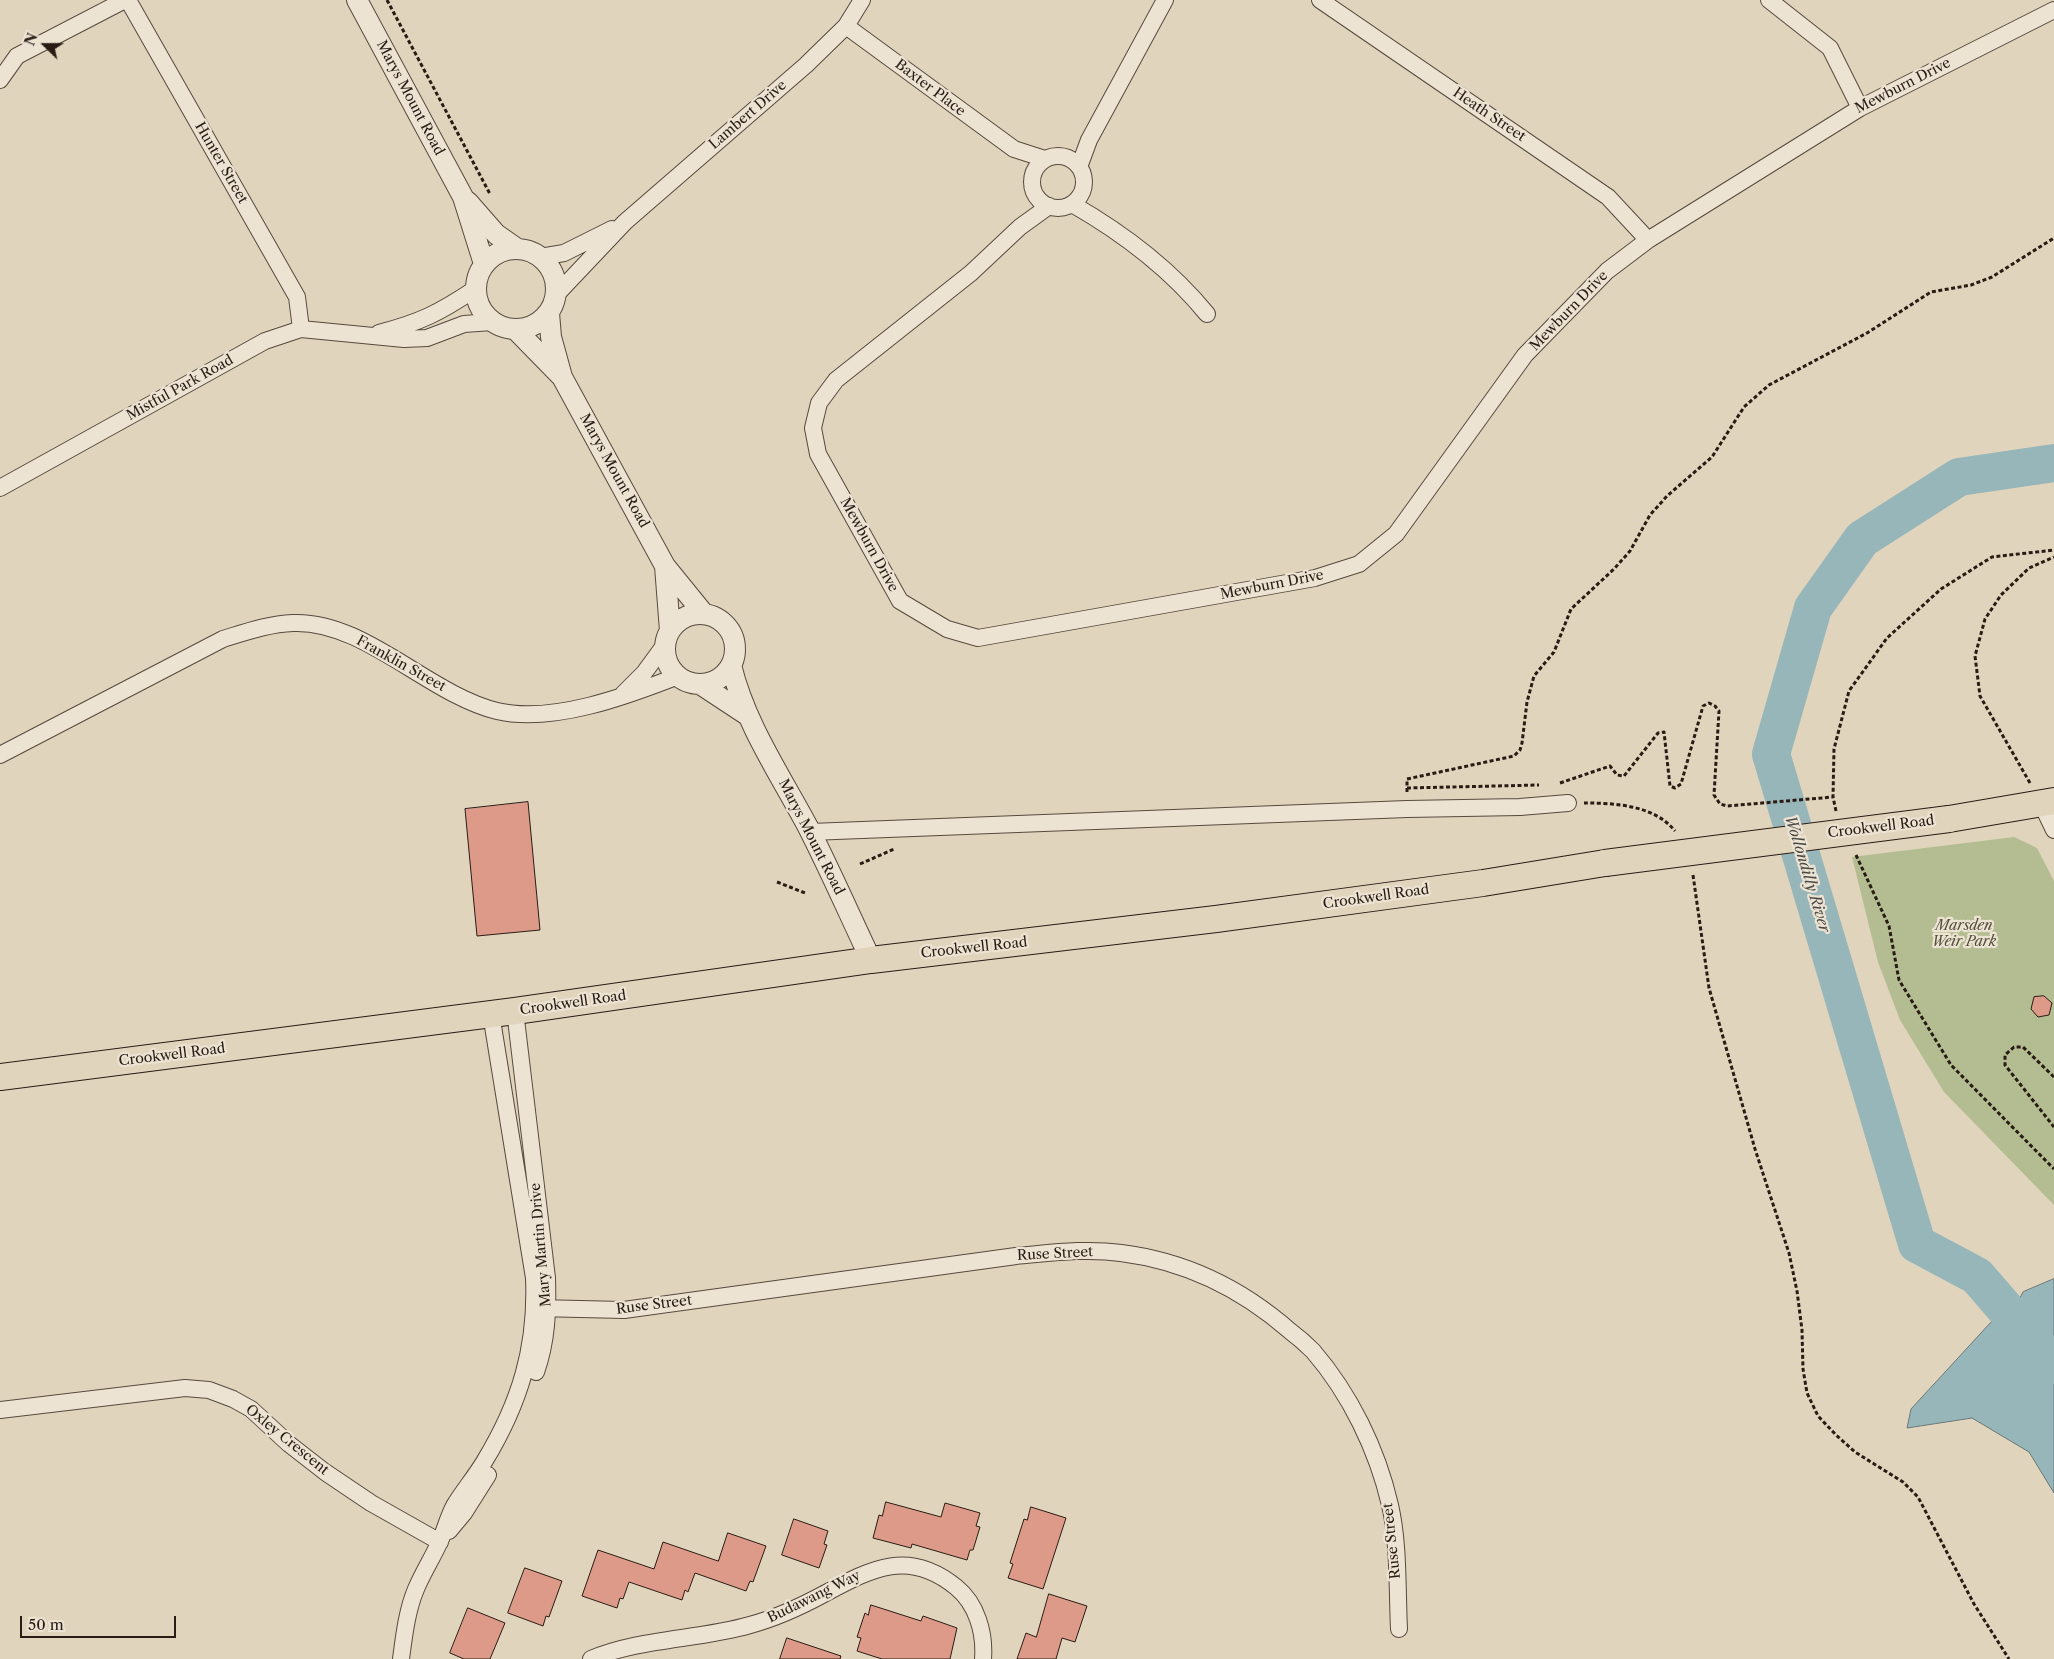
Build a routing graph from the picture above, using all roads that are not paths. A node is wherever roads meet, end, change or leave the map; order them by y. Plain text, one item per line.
1 (126, 0) edge
2 (357, 0) edge
3 (862, 0) edge
4 (1165, 0) edge
5 (1320, 0) edge
6 (1769, 0) edge
7 (2054, 10) edge
8 (846, 26) junction
9 (0, 80) edge
10 (1860, 108) junction
11 (1014, 149) junction
12 (1045, 159) junction
13 (1072, 163) junction
14 (1033, 174) junction
15 (1082, 189) junction
16 (463, 196) junction
17 (1036, 196) junction
18 (1072, 204) junction
19 (1049, 206) junction
20 (1098, 219) junction
21 (625, 222) junction
22 (1020, 227) junction
23 (1648, 240) junction
24 (516, 248) junction
25 (540, 256) junction
26 (484, 264) junction
27 (475, 289) junction
28 (552, 304) junction
29 (1207, 314) dead end
30 (492, 322) junction
31 (301, 329) junction
32 (516, 330) junction
33 (372, 335) junction
34 (562, 377) junction
35 (0, 488) edge
36 (665, 566) junction
37 (704, 614) junction
38 (668, 636) junction
39 (731, 665) junction
40 (678, 676) junction
41 (700, 684) junction
42 (619, 698) junction
43 (748, 716) junction
44 (0, 754) edge
45 (2048, 802) edge
46 (1568, 803) road end
47 (2054, 830) edge
48 (810, 832) junction
49 (871, 960) junction
50 (503, 1013) junction
51 (0, 1077) edge
52 (542, 1308) junction
53 (0, 1410) edge
54 (440, 1542) junction
55 (1399, 1629) dead end
56 (401, 1659) edge
57 (591, 1659) edge
58 (983, 1659) edge

1 - 9 street
1 - 31 street, Hunter Street
2 - 16 street, Marys Mount Road
3 - 8 street, Lambert Drive
4 - 13 street
5 - 23 street, Heath Street
6 - 10 street
7 - 10 street, Mewburn Drive
8 - 11 street, Baxter Place
8 - 21 street, Lambert Drive
10 - 23 street, Mewburn Drive
11 - 12 street, Baxter Place
11 - 14 street, Baxter Place
12 - 13 street
12 - 14 street
13 - 15 street
14 - 17 street
15 - 18 street
15 - 20 street
16 - 24 street, Marys Mount Road
16 - 26 street, Marys Mount Road
17 - 19 street
17 - 22 street, Mewburn Drive
18 - 19 street
18 - 20 street
19 - 22 street, Mewburn Drive
20 - 29 street
21 - 25 street, Lambert Drive
21 - 28 street, Lambert Drive
22 - 23 street, Mewburn Drive
24 - 25 street
24 - 26 street
25 - 28 street
26 - 27 street
27 - 30 street
27 - 33 street, Mistful Park Road
28 - 32 street
28 - 34 street, Marys Mount Road
30 - 32 street
30 - 33 street, Mistful Park Road
31 - 33 street, Mistful Park Road
31 - 35 street, Mistful Park Road
32 - 34 street, Marys Mount Road
34 - 36 street, Marys Mount Road
36 - 37 street, Marys Mount Road
36 - 38 street, Marys Mount Road
37 - 38 street
37 - 39 street
38 - 40 street
38 - 42 street
39 - 41 street
39 - 43 street, Marys Mount Road
40 - 41 street
40 - 42 street, Franklin Street
41 - 43 street, Marys Mount Road
42 - 44 street, Franklin Street
43 - 48 street, Marys Mount Road
45 - 47 street
45 - 49 main road, Crookwell Road, bridge
46 - 48 street
48 - 49 street, Marys Mount Road
49 - 50 main road, Crookwell Road
50 - 51 main road, Crookwell Road
50 - 52 street, Mary Martin Drive
50 - 52 street, Mary Martin Drive
52 - 54 street, Mary Martin Drive
52 - 55 street, Ruse Street
53 - 54 street, Oxley Crescent
54 - 56 street, Mary Martin Drive
57 - 58 street, Budawang Way

